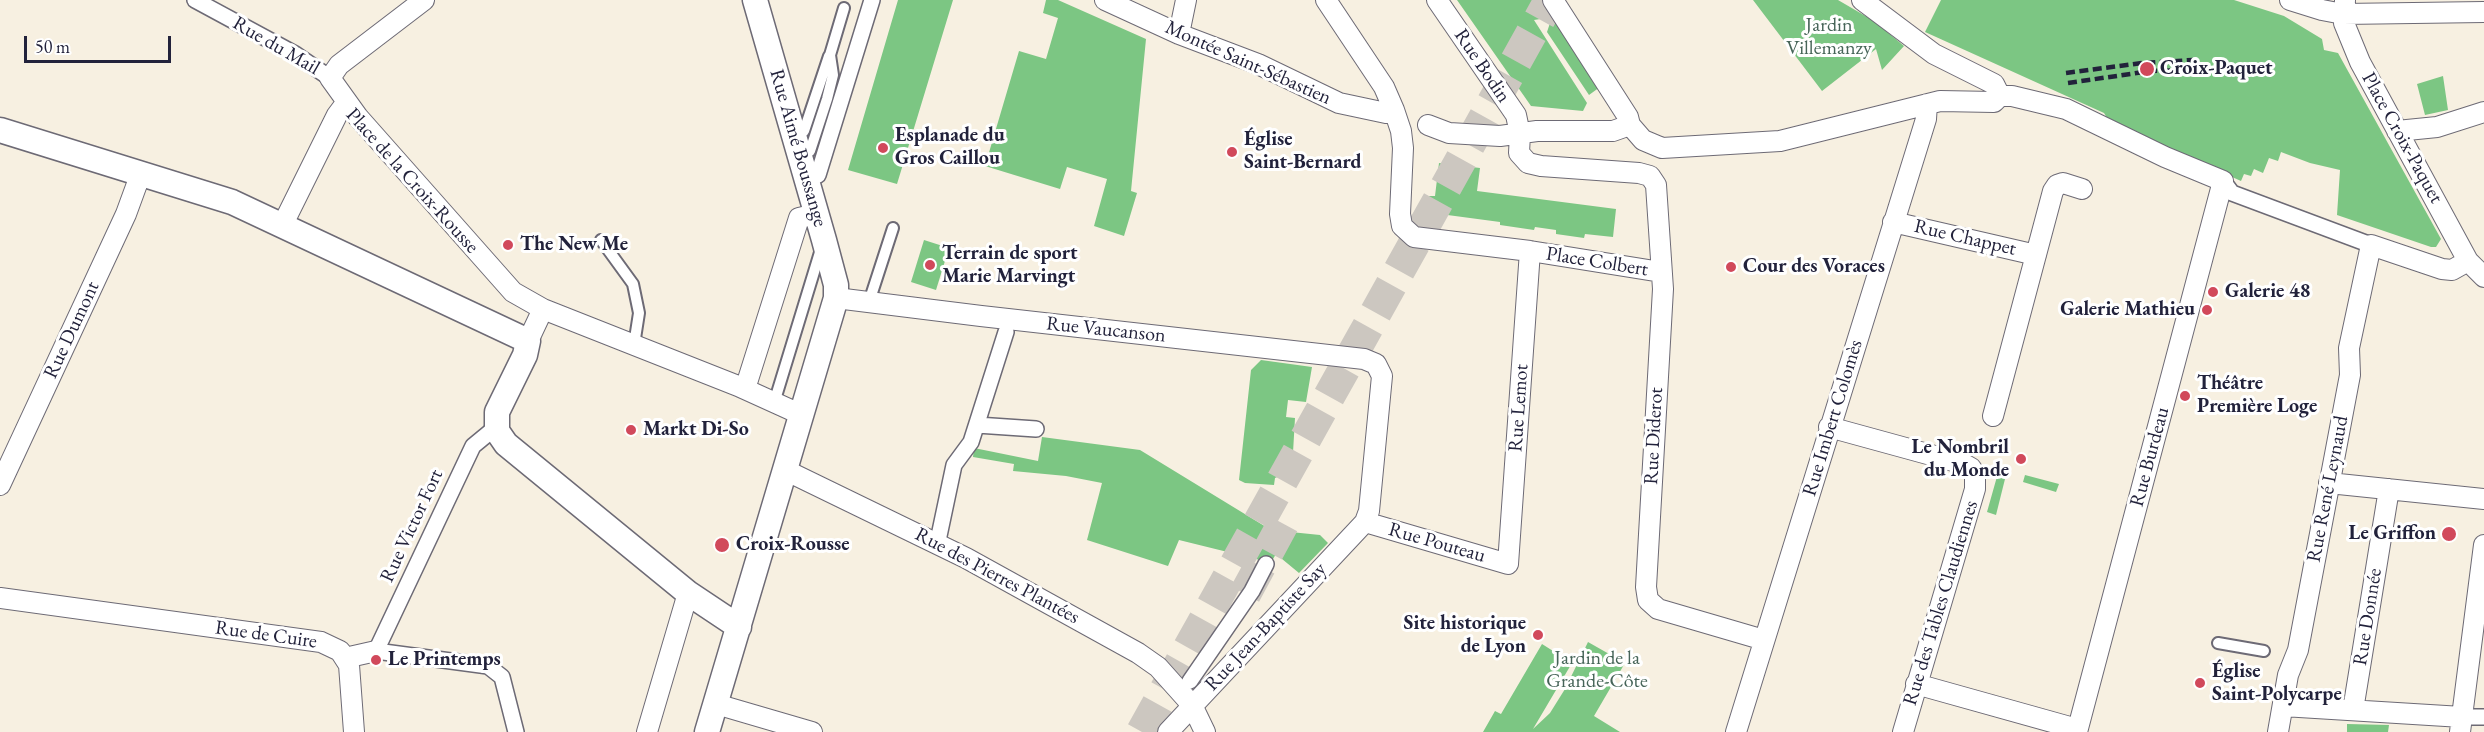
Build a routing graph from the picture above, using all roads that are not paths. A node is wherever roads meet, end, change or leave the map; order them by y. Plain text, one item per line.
1 (195, 0) edge
2 (424, 0) edge
3 (755, 0) edge
4 (872, 0) edge
5 (1186, 0) edge
6 (1326, 0) edge
7 (1437, 0) edge
8 (1553, 0) edge
9 (1862, 0) edge
10 (2290, 0) edge
11 (1106, 5) edge
12 (2344, 7) edge
13 (844, 8) dead end
14 (2484, 12) edge
15 (1179, 34) junction
16 (830, 55) junction
17 (330, 78) junction
18 (2000, 96) junction
19 (346, 103) junction
20 (1927, 104) junction
21 (1394, 110) junction
22 (2484, 112) edge
23 (1428, 125) dead end
24 (1630, 125) junction
25 (0, 130) edge
26 (2397, 131) junction
27 (1520, 134) junction
28 (796, 143) junction
29 (141, 173) junction
30 (818, 175) dead end
31 (2223, 181) junction
32 (2082, 189) dead end
33 (816, 214) junction
34 (1893, 222) junction
35 (282, 226) junction
36 (893, 228) dead end
37 (601, 240) dead end
38 (824, 240) junction
39 (2371, 245) junction
40 (1530, 251) junction
41 (2036, 255) junction
42 (2468, 261) junction
43 (1661, 272) junction
44 (2484, 277) edge
45 (836, 298) junction
46 (879, 304) junction
47 (543, 309) junction
48 (1006, 332) dead end
49 (528, 341) junction
50 (634, 345) junction
51 (745, 389) junction
52 (774, 403) junction
53 (801, 415) junction
54 (1993, 416) dead end
55 (978, 425) junction
56 (1829, 427) junction
57 (1036, 429) dead end
58 (497, 430) junction
59 (785, 470) junction
60 (2329, 483) junction
61 (0, 485) edge
62 (2389, 489) junction
63 (2484, 499) edge
64 (1365, 522) junction
65 (939, 536) dead end
66 (2484, 545) edge
67 (1266, 564) dead end
68 (1508, 564) joint
69 (688, 593) junction
70 (0, 598) edge
71 (739, 627) junction
72 (1764, 640) junction
73 (2218, 643) dead end
74 (376, 651) junction
75 (2264, 651) dead end
76 (345, 658) junction
77 (1190, 681) dead end
78 (1916, 684) junction
79 (716, 704) junction
80 (1192, 705) junction
81 (2283, 706) junction
82 (2365, 715) junction
83 (2484, 717) edge
84 (2461, 724) edge
85 (2077, 730) edge
86 (354, 732) edge
87 (516, 732) edge
88 (647, 732) edge
89 (707, 732) edge
90 (812, 732) edge
91 (1168, 732) edge
92 (1205, 732) edge
93 (1736, 732) edge
94 (1903, 732) edge
95 (2278, 732) edge

1 - 17 street, Rue du Mail
2 - 17 street
3 - 28 street, Rue Aimé Boussange
4 - 30 street
5 - 15 street
6 - 21 street, Place Colbert
7 - 27 street, Rue Bodin
8 - 24 street
9 - 18 street
10 - 12 street
11 - 15 street, Montée Saint-Sébastien
12 - 14 street
12 - 26 street, Place Croix-Paquet
13 - 16 lane
15 - 21 street, Montée Saint-Sébastien
16 - 28 lane
16 - 28 lane
17 - 19 street, Rue du Mail
18 - 20 street
18 - 31 street
19 - 35 street, Place de la Croix-Rousse
19 - 47 street, Place de la Croix-Rousse
20 - 24 street
20 - 34 street, Rue Imbert Colomès
21 - 40 street, Place Colbert
22 - 26 street
23 - 27 street
24 - 27 street
25 - 29 street
26 - 42 street, Place Croix-Paquet
27 - 43 street, Place Colbert
28 - 33 street, Rue Aimé Boussange
29 - 35 street
29 - 61 street, Rue Dumont
31 - 39 street
31 - 85 street, Rue Burdeau
32 - 41 street
33 - 38 street, Rue Aimé Boussange
33 - 51 street
34 - 41 street, Rue Chappet
34 - 56 street, Rue Imbert Colomès
35 - 49 street
36 - 46 lane
37 - 50 lane
38 - 45 street, Rue Aimé Boussange
38 - 52 lane
39 - 42 street
39 - 60 street, Rue René Leynaud
40 - 43 street, Place Colbert
40 - 68 street, Rue Lemot
41 - 54 street
42 - 44 street, Place Croix-Paquet
43 - 72 street, Rue Diderot
45 - 46 street, Rue Vaucanson
45 - 53 street
46 - 64 street, Rue Vaucanson
47 - 49 street
47 - 50 street, Place de la Croix-Rousse
48 - 55 street
49 - 58 street
50 - 51 street, Place de la Croix-Rousse
51 - 52 street, Place de la Croix-Rousse
52 - 53 street, Place de la Croix-Rousse
53 - 59 street
55 - 57 street
55 - 65 street
56 - 72 street, Rue Imbert Colomès
56 - 78 street, Rue des Tables Claudiennes
58 - 69 street
58 - 74 street, Rue Victor Fort
59 - 71 street
59 - 80 street, Rue des Pierres Plantées
60 - 62 street
60 - 81 street, Rue René Leynaud
62 - 63 street
62 - 82 street, Rue Donnée
64 - 68 street, Rue Pouteau
64 - 80 street, Rue Jean-Baptiste Say
66 - 84 street
67 - 77 street
69 - 71 street
69 - 88 street
70 - 76 street, Rue de Cuire
71 - 79 street
72 - 93 street, Rue Imbert Colomès
73 - 75 lane
74 - 76 street
74 - 87 street
76 - 86 street
78 - 85 street
78 - 94 street, Rue des Tables Claudiennes
79 - 89 street
79 - 90 street
80 - 91 street, Rue Jean-Baptiste Say
80 - 92 street, Rue des Pierres Plantées
81 - 82 street
81 - 95 street, Rue René Leynaud
82 - 84 street
83 - 84 street

